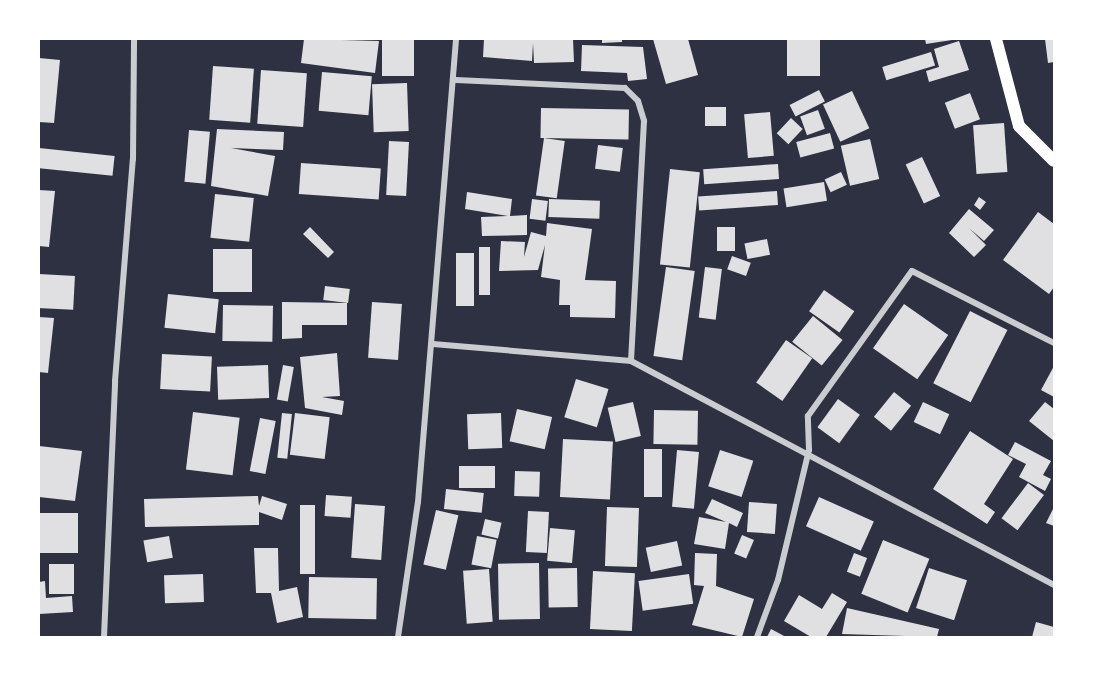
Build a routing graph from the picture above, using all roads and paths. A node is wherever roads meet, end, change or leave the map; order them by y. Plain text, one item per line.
1 (134, 39) edge
2 (456, 39) edge
3 (996, 39) edge
4 (456, 80) junction
5 (1054, 161) edge
6 (1054, 343) edge
7 (433, 344) junction
8 (631, 361) junction
9 (809, 450) junction
10 (1054, 585) edge
11 (104, 637) edge
12 (398, 637) edge
13 (757, 637) edge

1 - 11 street
2 - 4 street
3 - 5 main road
4 - 7 street
4 - 8 street
6 - 9 street
7 - 8 street
7 - 12 street
8 - 9 street
9 - 10 street
9 - 13 street

